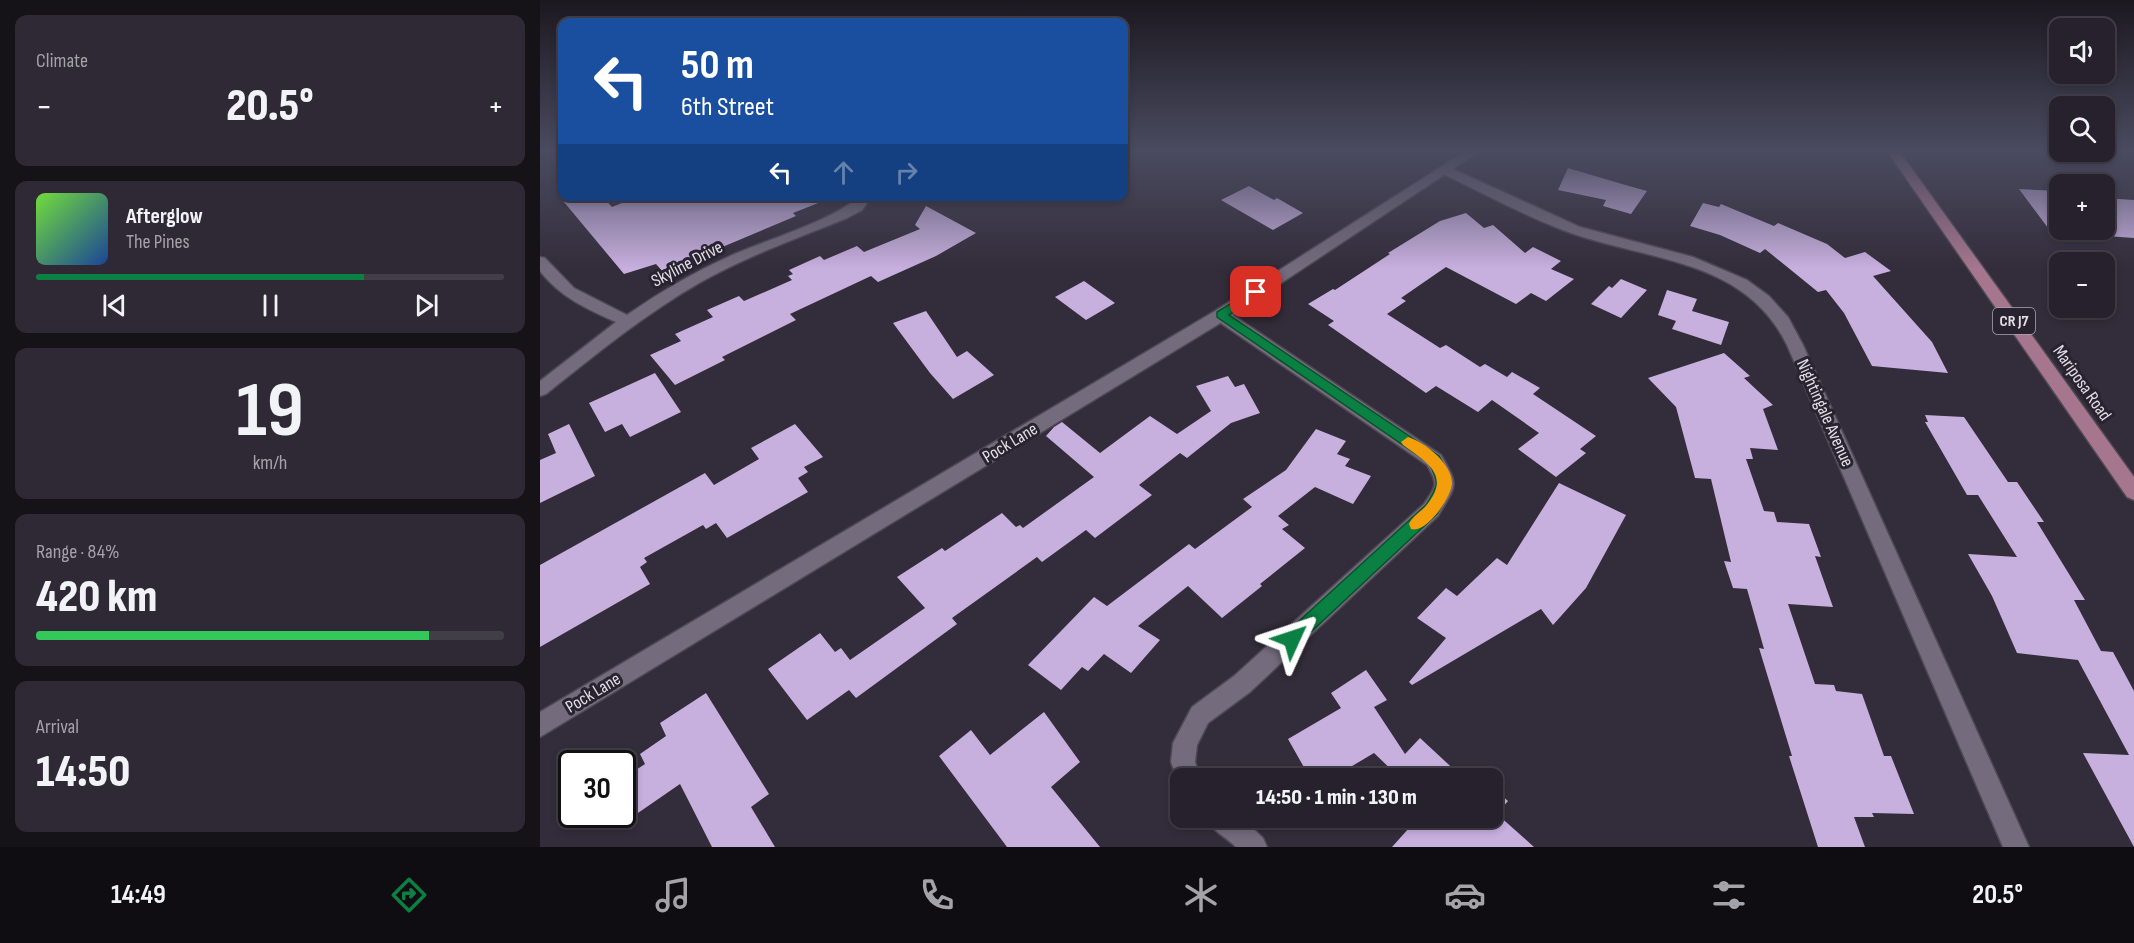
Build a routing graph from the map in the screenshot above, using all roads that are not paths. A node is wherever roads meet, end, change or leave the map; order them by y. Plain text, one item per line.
1 (1414, 191) edge
2 (1488, 191) edge
3 (1921, 191) edge
4 (862, 201) edge
5 (540, 261) edge
6 (1221, 315) junction
7 (627, 321) junction
8 (540, 390) edge
9 (2134, 492) edge
10 (540, 725) edge
11 (1185, 768) edge
12 (1235, 828) edge
13 (1254, 847) edge
14 (2016, 847) edge

1 - 6 street, Pock Lane
2 - 14 street, Nightingale Avenue
3 - 9 main road, Mariposa Road / CR J7
4 - 7 street, Skyline Drive
5 - 7 street
6 - 10 street, Pock Lane
6 - 11 street
7 - 8 street, Skyline Drive
12 - 13 street

